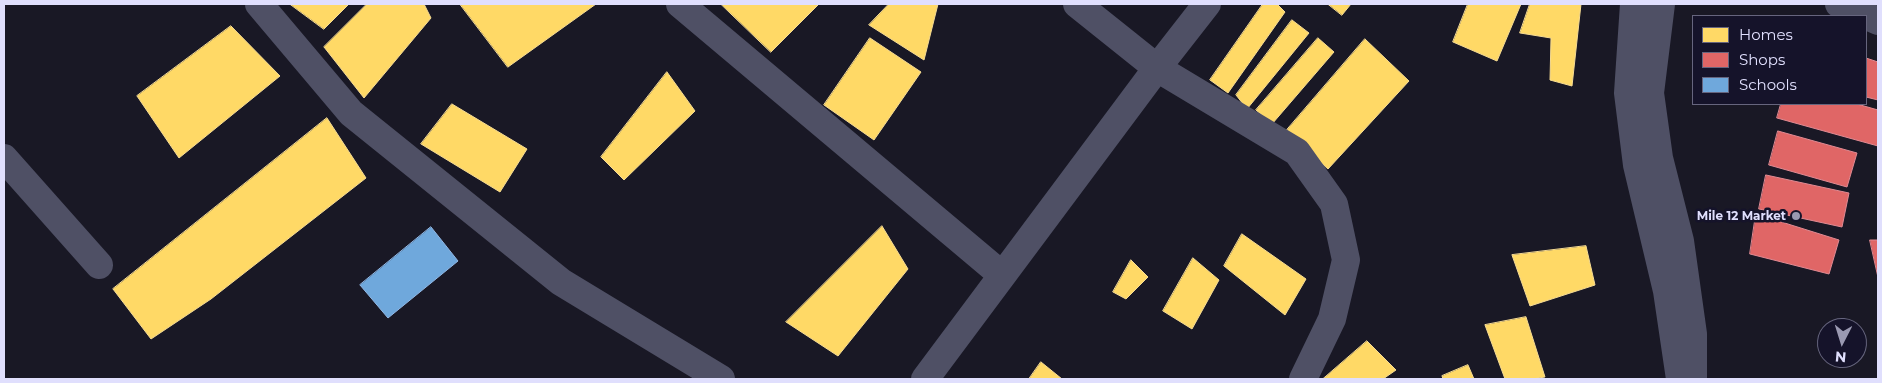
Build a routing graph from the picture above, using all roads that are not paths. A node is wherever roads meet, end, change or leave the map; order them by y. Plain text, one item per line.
1 (259, 4) edge
2 (680, 4) edge
3 (1077, 4) edge
4 (1208, 4) edge
5 (1634, 4) edge
6 (1661, 4) edge
7 (1839, 4) edge
8 (1864, 15) edge
9 (1157, 68) junction
10 (4, 158) edge
11 (100, 265) dead end
12 (1002, 275) junction
13 (722, 379) edge
14 (925, 379) edge
15 (1303, 379) edge
16 (1680, 379) edge
17 (1693, 379) edge

1 - 13 street
2 - 12 street
3 - 9 street
4 - 9 street
5 - 16 street
6 - 17 street
7 - 8 street
9 - 12 street
9 - 15 street
10 - 11 street
12 - 14 street

